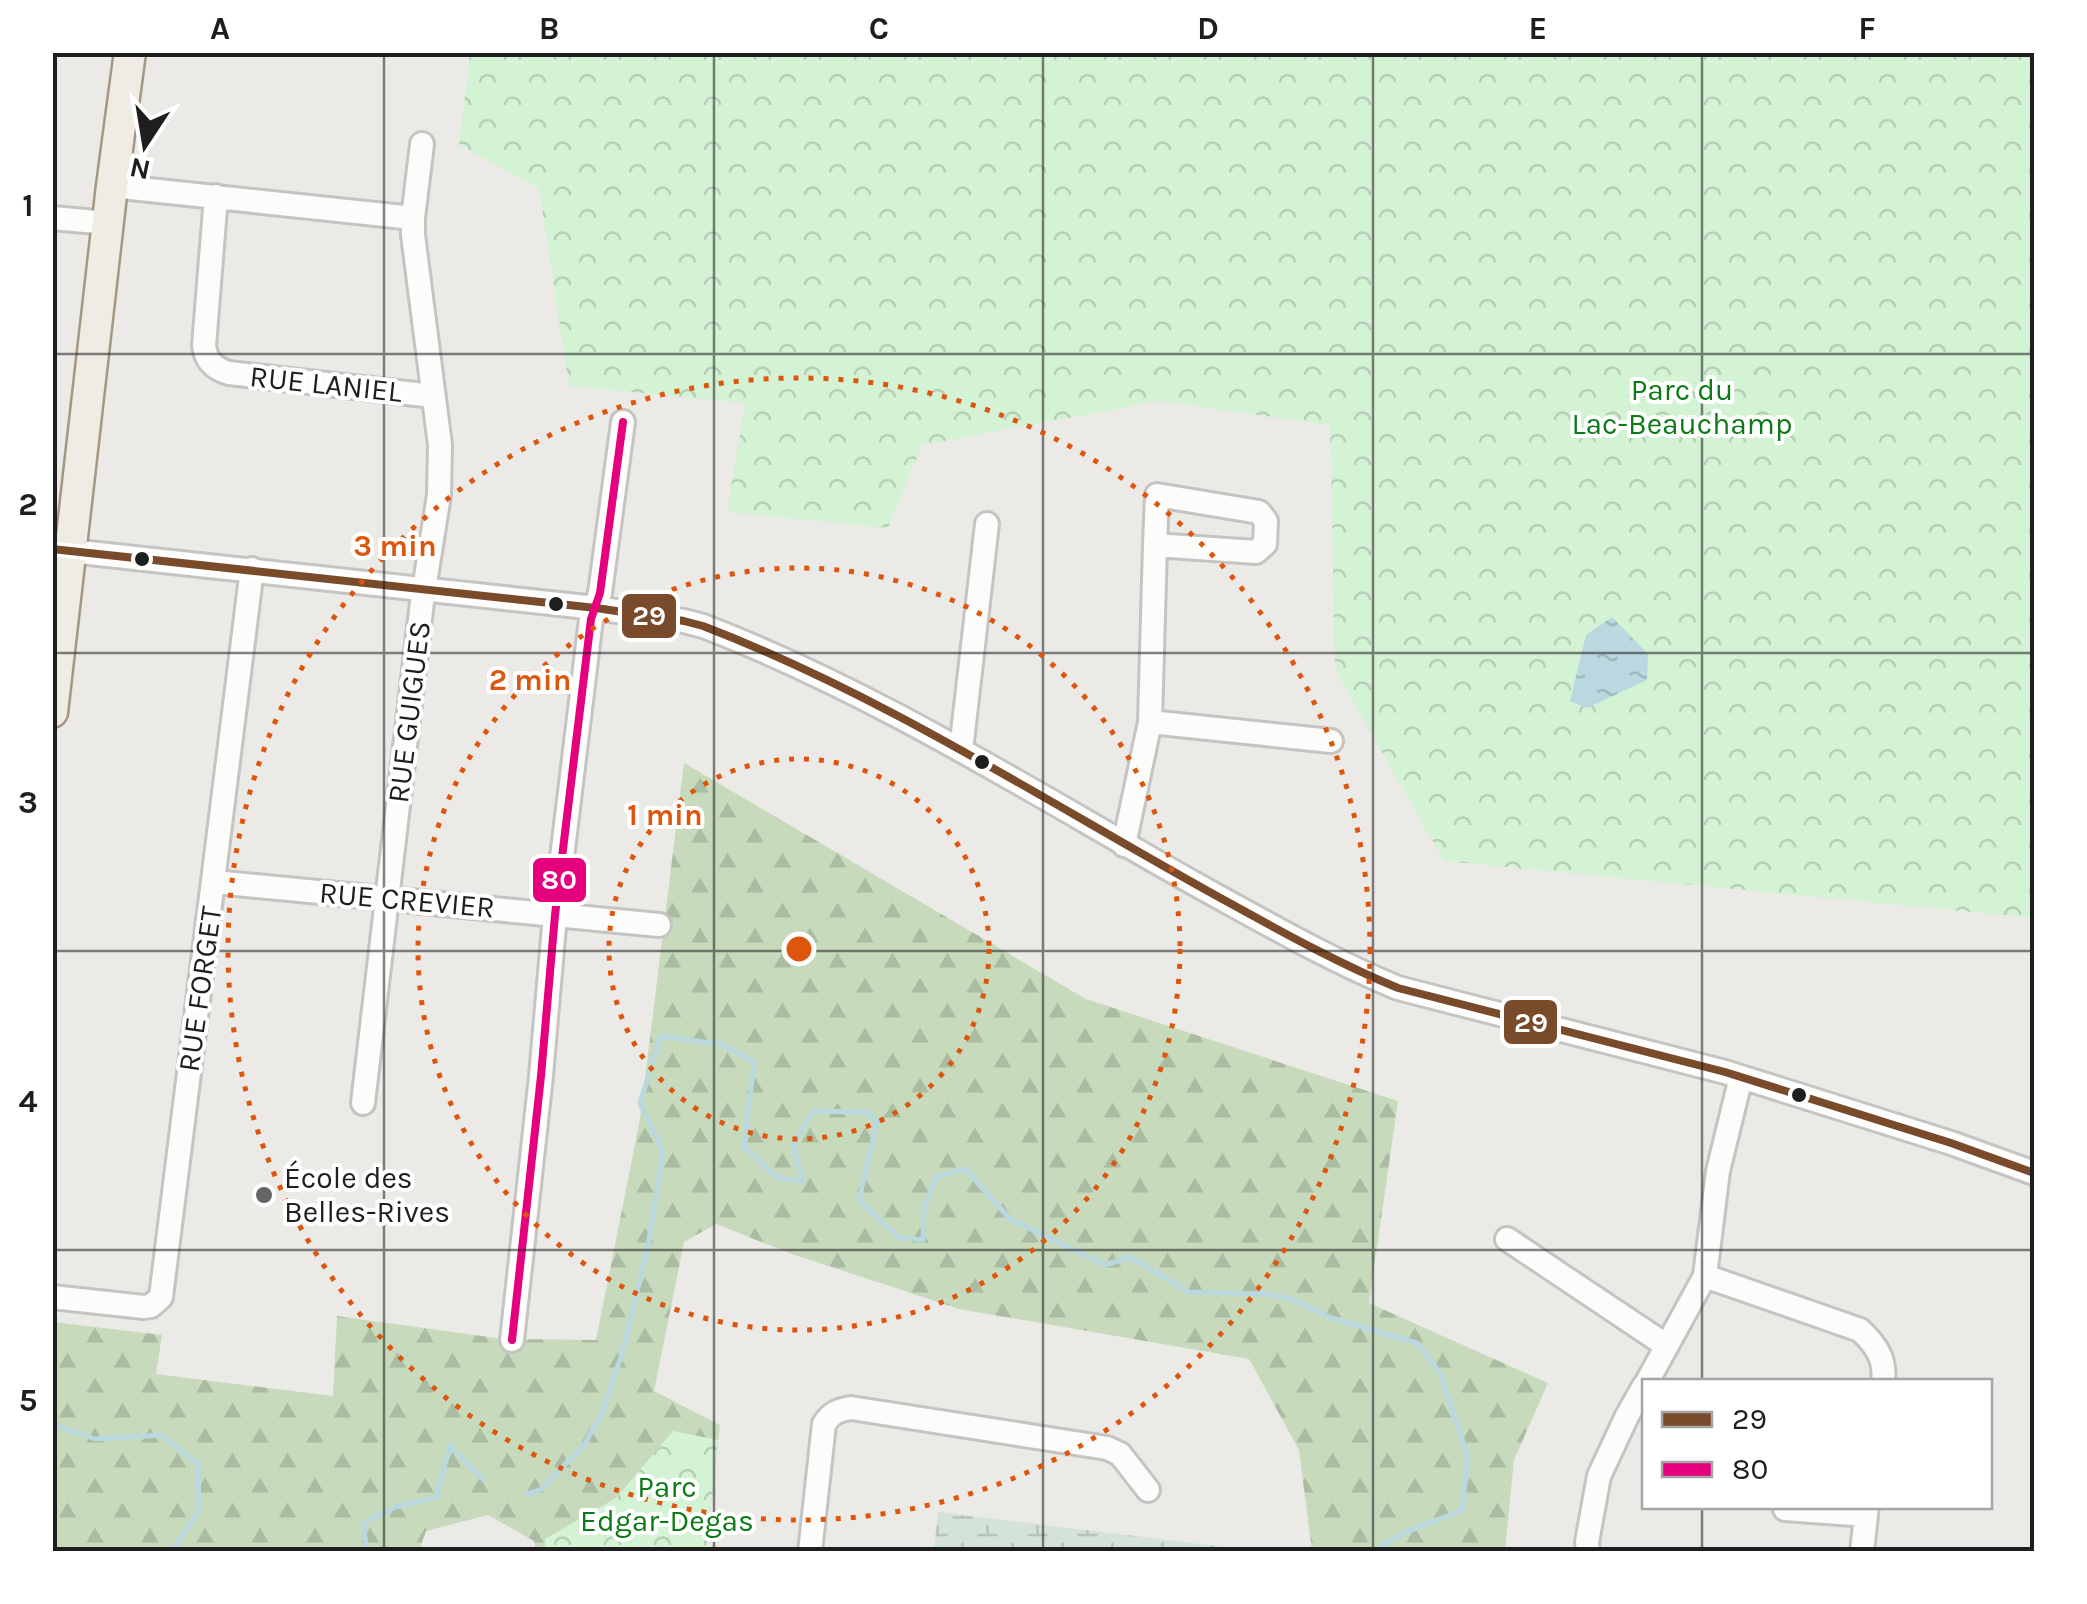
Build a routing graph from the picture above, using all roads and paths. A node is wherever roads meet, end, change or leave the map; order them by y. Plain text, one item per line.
1 (130, 52) edge
2 (422, 144) dead end
3 (112, 186) junction
4 (216, 196) junction
5 (52, 218) edge
6 (413, 218) junction
7 (108, 224) junction
8 (434, 396) junction
9 (623, 422) dead end
10 (987, 524) dead end
11 (1155, 545) junction
12 (62, 550) edge
13 (252, 570) junction
14 (424, 588) junction
15 (596, 608) junction
16 (52, 712) edge
17 (1150, 722) junction
18 (1331, 741) dead end
19 (960, 750) junction
20 (1124, 844) junction
21 (215, 882) junction
22 (386, 898) junction
23 (555, 915) junction
24 (660, 925) dead end
25 (1741, 1077) junction
26 (363, 1102) dead end
27 (2034, 1173) edge
28 (1507, 1239) dead end
29 (1705, 1276) junction
30 (52, 1297) edge
31 (512, 1340) dead end
32 (1667, 1346) junction
33 (1649, 1379) edge
34 (1884, 1379) edge
35 (1642, 1391) edge
36 (1148, 1490) dead end
37 (1785, 1510) dead end
38 (1866, 1511) edge
39 (810, 1552) edge
40 (1588, 1552) edge
41 (1862, 1552) edge

1 - 3 main road
2 - 6 street, RUE GUIGUES
3 - 4 street
3 - 7 main road
4 - 6 street
4 - 8 street, RUE LANIEL
5 - 7 street
6 - 8 street, RUE GUIGUES
7 - 12 main road
8 - 14 street, RUE GUIGUES
9 - 15 street
10 - 19 street
11 - 11 street
11 - 17 street
12 - 13 street
12 - 16 main road
13 - 14 street
13 - 21 street, RUE FORGET
14 - 15 street
14 - 22 street, RUE GUIGUES
15 - 19 street
15 - 23 street
17 - 18 street
17 - 20 street
19 - 20 street
20 - 25 street
21 - 22 street, RUE CREVIER
21 - 30 street, RUE FORGET
22 - 23 street, RUE CREVIER
22 - 26 street, RUE GUIGUES
23 - 24 street, RUE CREVIER
23 - 31 street
25 - 27 street
25 - 29 street
28 - 32 street
29 - 32 street
29 - 34 street
32 - 33 street
35 - 40 street
36 - 39 street
37 - 38 street
38 - 41 street

